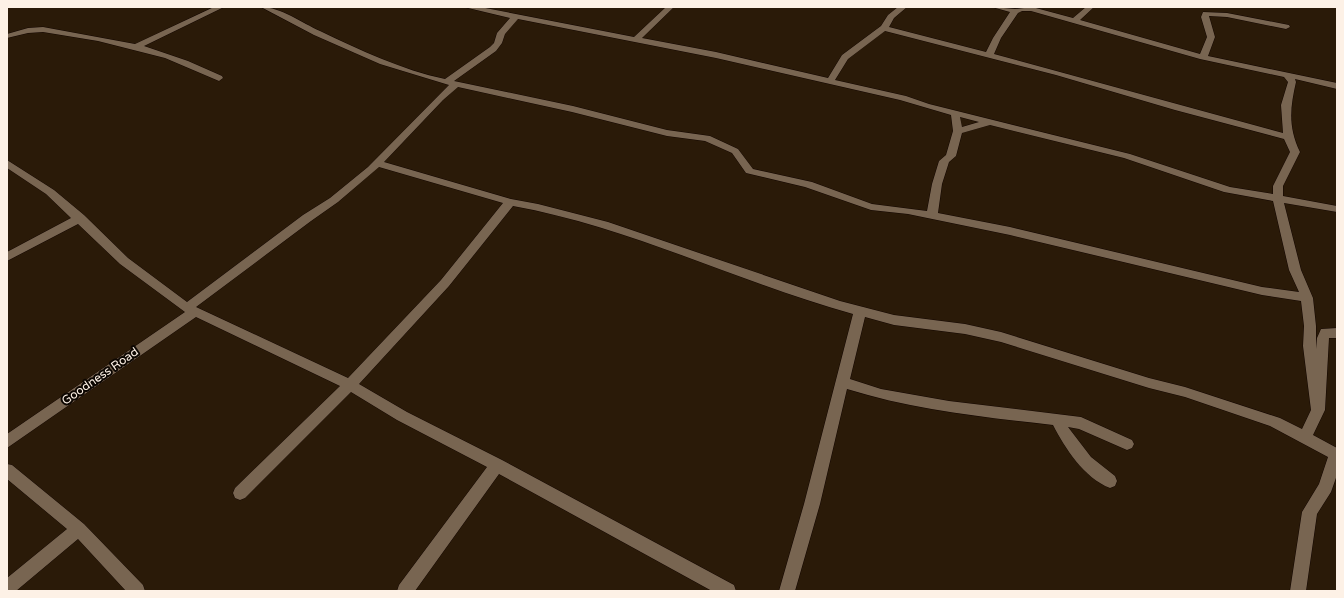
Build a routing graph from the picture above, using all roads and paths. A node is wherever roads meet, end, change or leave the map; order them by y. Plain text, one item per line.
1 (220, 7) edge
2 (265, 7) edge
3 (468, 7) edge
4 (670, 7) edge
5 (903, 7) edge
6 (996, 7) edge
7 (1090, 7) edge
8 (1015, 11) junction
9 (516, 16) junction
10 (1075, 21) junction
11 (1286, 27) dead end
12 (884, 28) junction
13 (7, 36) edge
14 (635, 40) junction
15 (138, 46) junction
16 (989, 55) junction
17 (1203, 57) junction
18 (1288, 76) junction
19 (219, 78) dead end
20 (830, 81) junction
21 (452, 83) junction
22 (1337, 86) edge
23 (955, 113) junction
24 (990, 122) junction
25 (958, 132) junction
26 (1288, 137) junction
27 (7, 163) edge
28 (378, 164) junction
29 (1278, 199) junction
30 (510, 202) junction
31 (1337, 209) edge
32 (932, 216) junction
33 (80, 218) junction
34 (7, 257) edge
35 (1307, 298) junction
36 (191, 310) junction
37 (860, 311) junction
38 (1337, 333) edge
39 (843, 382) junction
40 (350, 385) junction
41 (1318, 410) junction
42 (1057, 420) junction
43 (1305, 438) junction
44 (7, 442) edge
45 (1127, 444) dead end
46 (1337, 454) edge
47 (497, 464) junction
48 (7, 470) edge
49 (1110, 481) dead end
50 (240, 493) dead end
51 (79, 529) junction
52 (7, 588) edge
53 (718, 589) edge
54 (1299, 590) edge
55 (137, 591) edge
56 (405, 591) edge
57 (787, 591) edge

1 - 15 street
2 - 21 street
3 - 9 street
4 - 14 street
5 - 12 street
6 - 8 street
7 - 10 street
8 - 10 street
8 - 16 street
9 - 14 street
9 - 21 street, Goodness Road
10 - 17 street
11 - 17 street
12 - 16 street
12 - 20 street
13 - 15 street
14 - 20 street
15 - 19 street
16 - 26 street
17 - 18 street
18 - 22 street
18 - 26 street
20 - 23 street
21 - 28 street, Goodness Road
21 - 32 street
23 - 24 street
23 - 25 street
24 - 25 street
24 - 29 street
25 - 32 street
26 - 29 street
27 - 33 street
28 - 30 street
28 - 36 street, Goodness Road
29 - 31 street
29 - 35 street
30 - 37 street
30 - 40 street
32 - 35 street
33 - 34 street
33 - 36 street
35 - 41 street
36 - 40 street
36 - 44 street, Goodness Road
37 - 39 street
37 - 43 street
38 - 41 street
39 - 42 street
39 - 57 street
40 - 47 street
40 - 50 street
41 - 43 street
42 - 45 street
42 - 49 street
43 - 46 street
46 - 54 street
47 - 53 street
47 - 56 street
48 - 51 street
51 - 52 street
51 - 55 street

